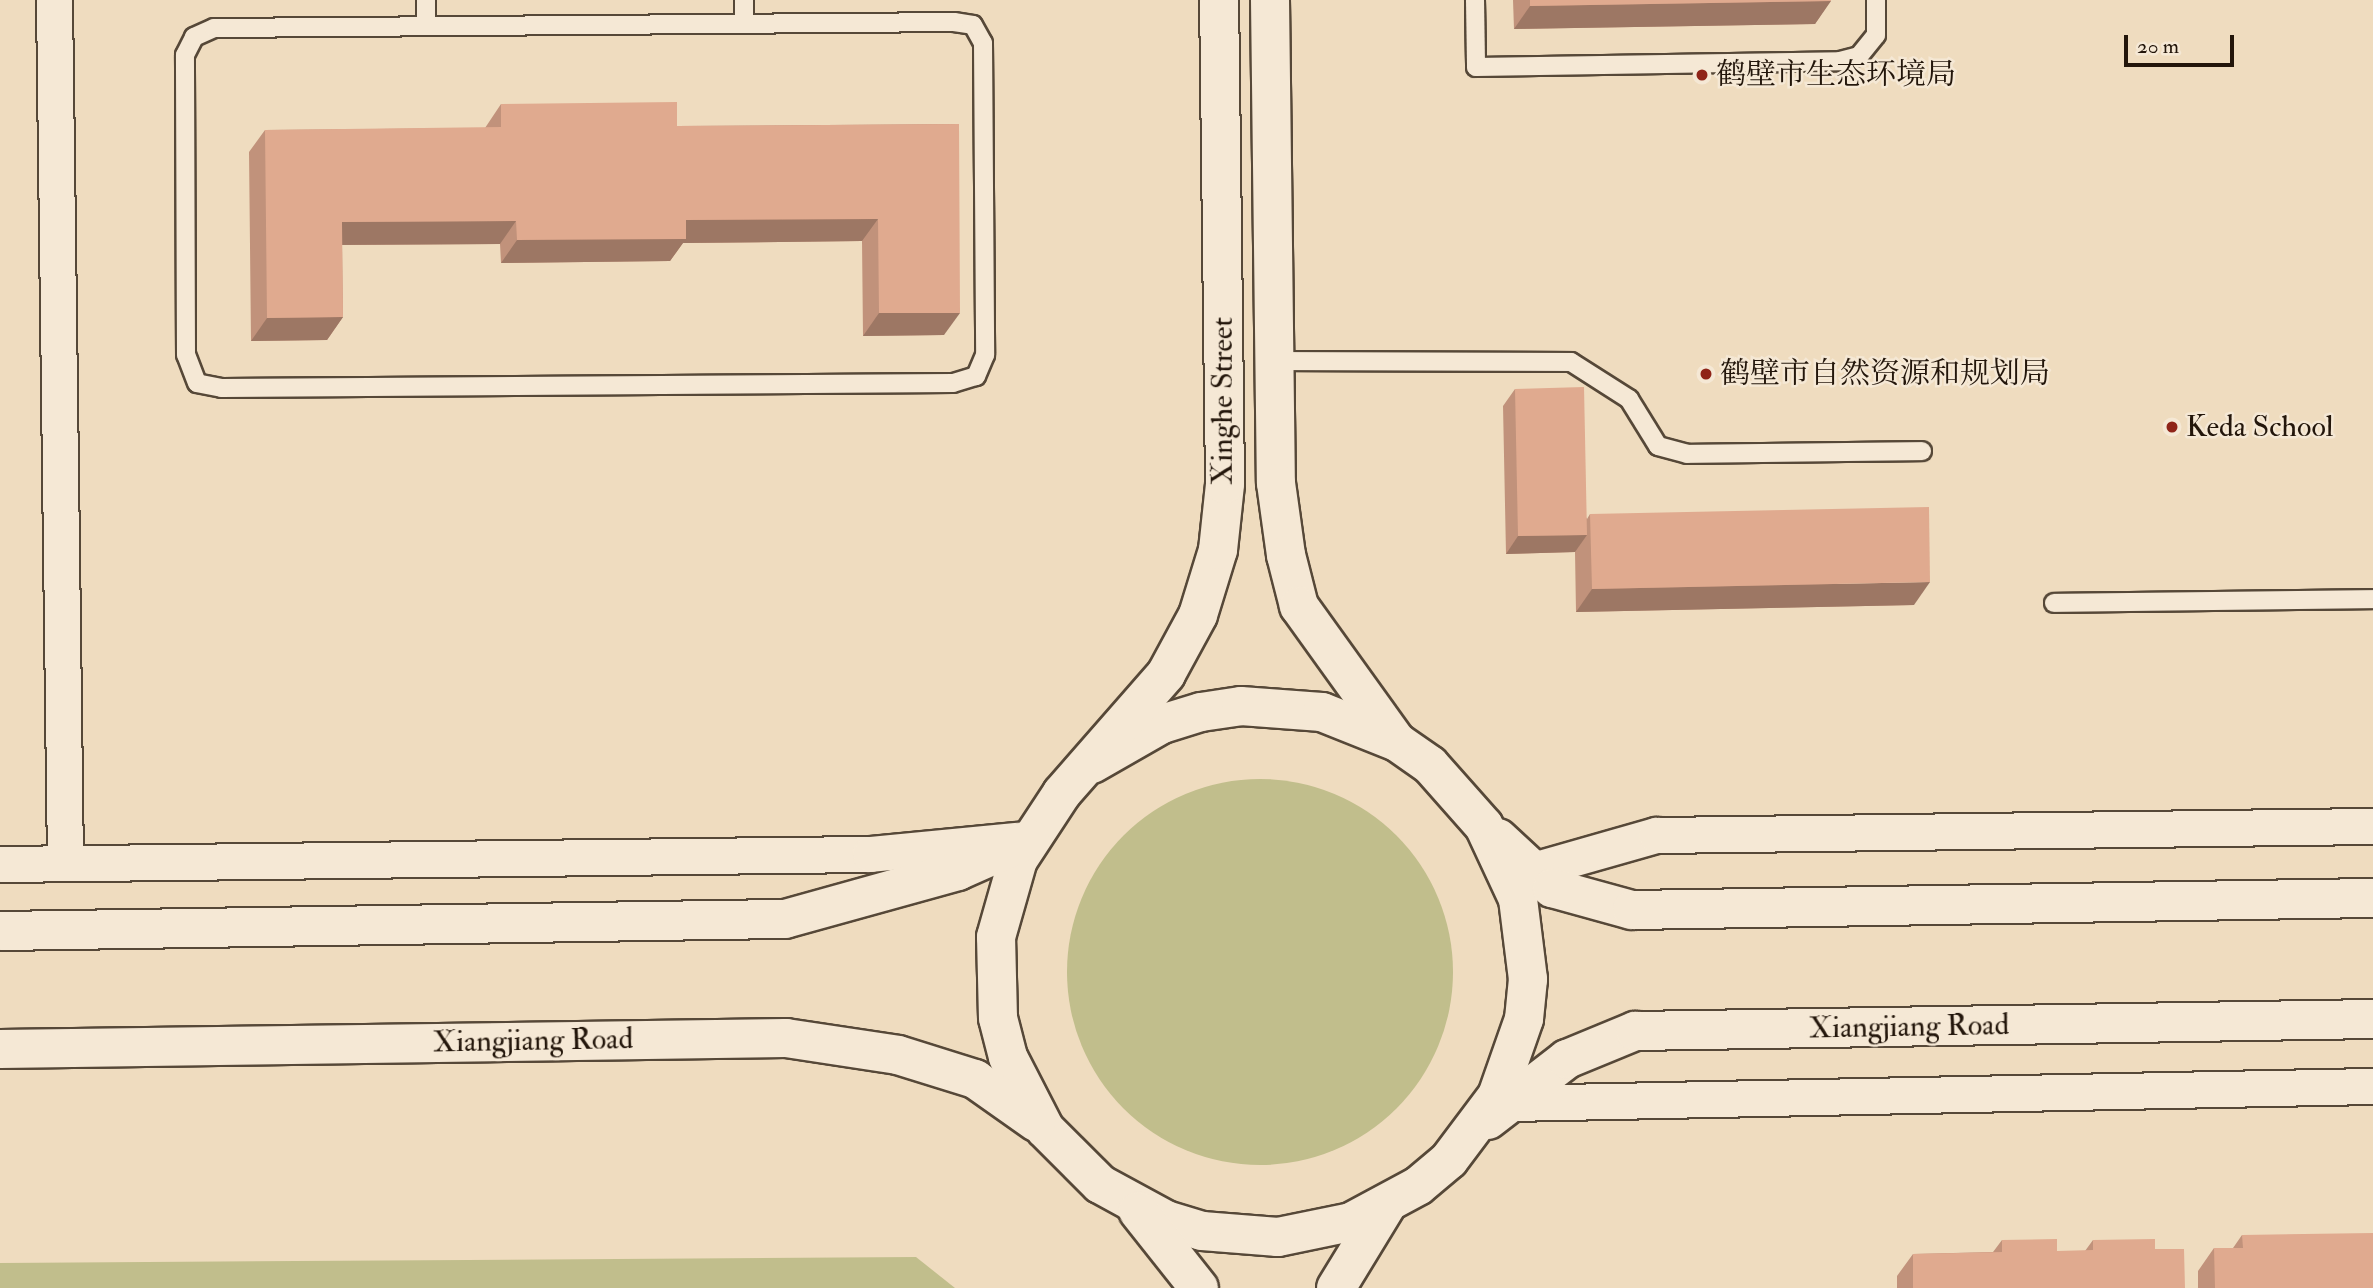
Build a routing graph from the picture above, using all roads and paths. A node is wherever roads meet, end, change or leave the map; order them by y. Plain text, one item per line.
1 (54, 0) edge
2 (426, 0) edge
3 (744, 0) edge
4 (1219, 0) edge
5 (1270, 0) edge
6 (1475, 0) edge
7 (1876, 0) edge
8 (744, 24) junction
9 (426, 26) junction
10 (1275, 361) junction
11 (1922, 451) dead end
12 (2373, 599) edge
13 (2054, 603) dead end
14 (1397, 742) junction
15 (1092, 765) junction
16 (1484, 825) junction
17 (2373, 826) edge
18 (1030, 839) junction
19 (65, 863) junction
20 (0, 864) edge
21 (1533, 870) junction
22 (2373, 898) edge
23 (0, 931) edge
24 (2373, 1020) edge
25 (0, 1049) edge
26 (2373, 1086) edge
27 (1510, 1103) junction
28 (1045, 1129) junction
29 (1475, 1130) junction
30 (1132, 1204) junction
31 (1386, 1206) junction
32 (1199, 1288) edge
33 (1336, 1288) edge

1 - 19 street
2 - 9 lane
3 - 8 lane
4 - 15 main road, Xinghe Street
5 - 10 main road, Xinghe Street
6 - 7 lane
8 - 9 lane
8 - 9 lane
10 - 11 lane
10 - 14 main road, Xinghe Street
12 - 13 lane
14 - 15 main road
14 - 16 main road
15 - 18 main road, Xinghe Street
16 - 21 main road
16 - 29 main road
17 - 21 street
18 - 19 street
18 - 23 main road
18 - 28 main road
19 - 20 street
21 - 22 main road
24 - 27 main road, Xiangjiang Road
25 - 28 main road, Xiangjiang Road
26 - 27 street
27 - 29 main road, Xiangjiang Road
28 - 30 main road
29 - 31 main road
30 - 31 main road
30 - 32 main road
31 - 33 main road

